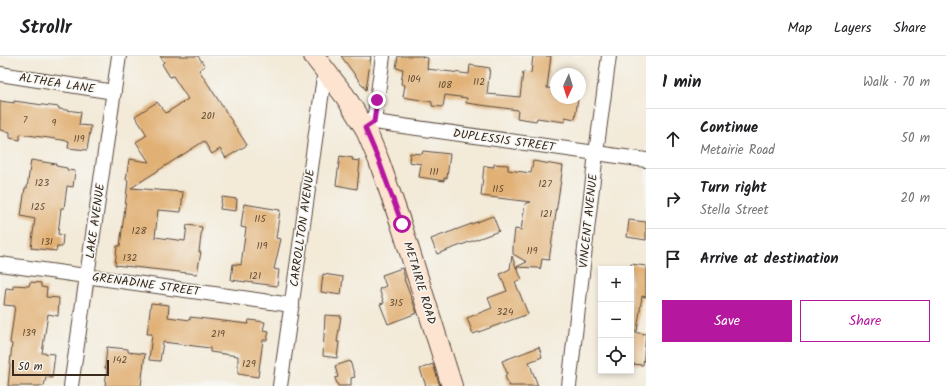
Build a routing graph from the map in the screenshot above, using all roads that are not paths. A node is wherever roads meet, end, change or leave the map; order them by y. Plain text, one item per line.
1 (119, 56) edge
2 (383, 56) edge
3 (609, 56) edge
4 (320, 63) edge
5 (0, 74) edge
6 (114, 92) junction
7 (369, 125) junction
8 (596, 153) junction
9 (646, 160) edge
10 (0, 264) edge
11 (87, 276) junction
12 (292, 304) junction
13 (71, 386) edge
14 (280, 386) edge
15 (452, 386) edge
16 (569, 386) edge

1 - 6 street, LAKE AVENUE
2 - 7 street
3 - 8 street, VINCENT AVENUE
4 - 7 main road, METAIRIE ROAD
4 - 12 street, CARROLLTON AVENUE
5 - 6 street, ALTHEA LANE
6 - 11 street, LAKE AVENUE
7 - 8 street, DUPLESSIS STREET
7 - 15 main road, METAIRIE ROAD
8 - 9 street, DUPLESSIS STREET
8 - 16 street, VINCENT AVENUE
10 - 11 street, GRENADINE STREET
11 - 12 street, GRENADINE STREET
11 - 13 street, LAKE AVENUE
12 - 14 street, CARROLLTON AVENUE

